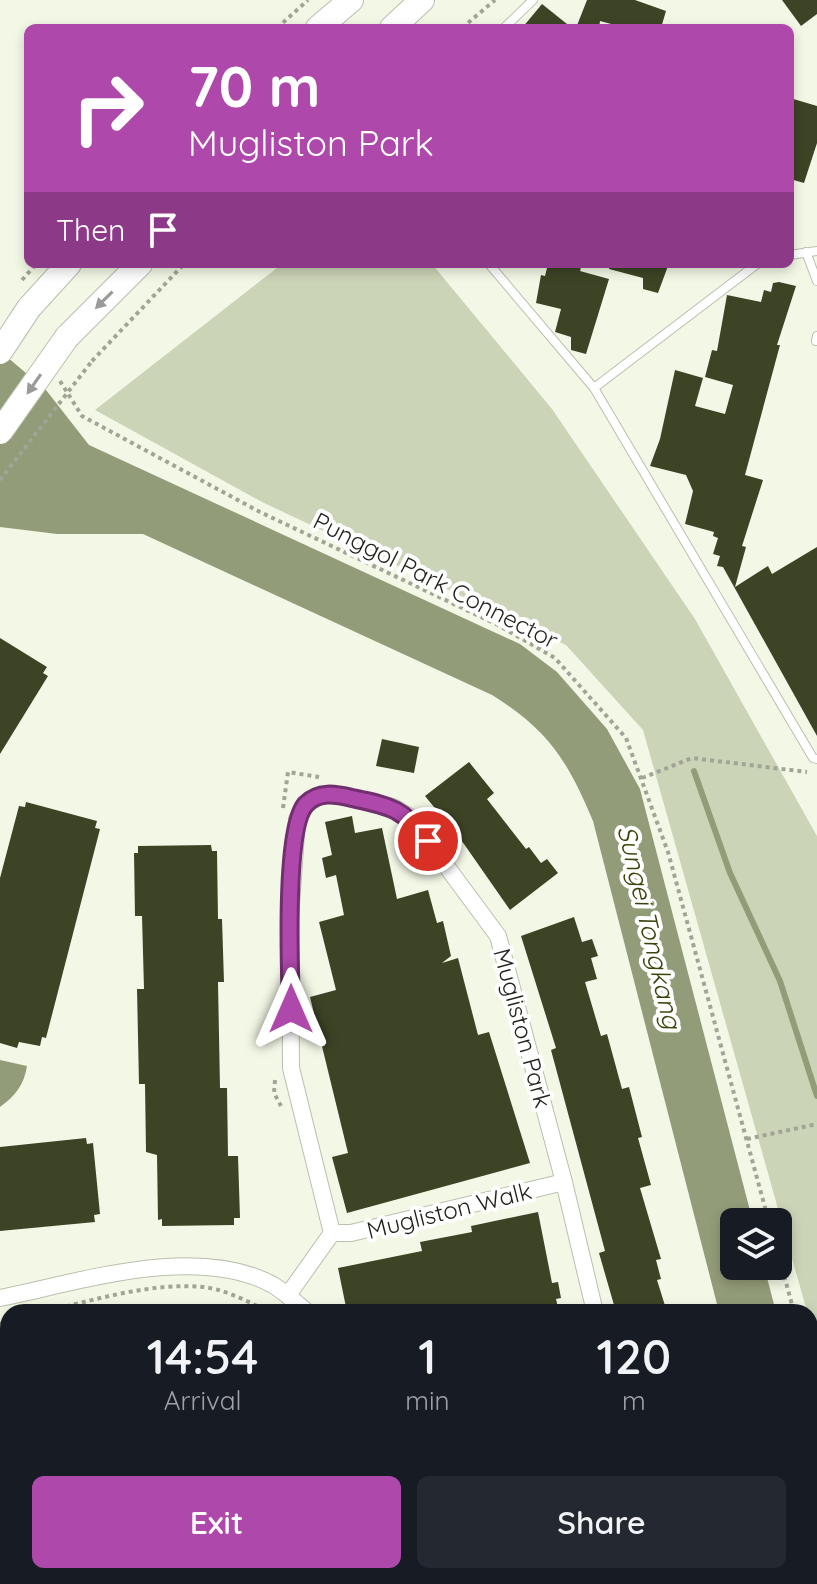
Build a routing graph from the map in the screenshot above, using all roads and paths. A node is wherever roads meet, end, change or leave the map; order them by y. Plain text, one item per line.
1 (308, 0) edge
2 (351, 0) edge
3 (422, 0) edge
4 (495, 0) edge
5 (533, 0) edge
6 (281, 24) edge
7 (323, 24) edge
8 (396, 24) edge
9 (467, 24) edge
10 (508, 24) edge
11 (817, 251) edge
12 (806, 252) junction
13 (794, 254) edge
14 (34, 268) edge
15 (63, 268) edge
16 (136, 268) edge
17 (180, 268) edge
18 (492, 268) edge
19 (752, 268) edge
20 (817, 281) edge
21 (22, 298) junction
22 (0, 352) edge
23 (59, 380) dead end
24 (594, 388) junction
25 (0, 432) edge
26 (0, 480) edge
27 (817, 759) edge
28 (817, 773) edge
29 (642, 778) junction
30 (817, 1124) edge
31 (747, 1139) junction
32 (564, 1182) junction
33 (765, 1208) edge
34 (332, 1233) junction
35 (785, 1280) edge
36 (288, 1295) junction
37 (0, 1298) edge
38 (78, 1304) edge
39 (252, 1304) edge
40 (298, 1304) edge
41 (593, 1304) edge
42 (792, 1304) edge

1 - 6 path
2 - 7 main road
3 - 8 main road
4 - 9 path
5 - 10 lane
11 - 12 lane
12 - 13 lane
12 - 20 lane
14 - 21 path
15 - 21 main road
16 -> 25 main road, bridge
17 - 26 path, bridge
18 - 24 lane
19 - 24 lane
21 - 22 main road, bridge
23 - 29 path, Punggol Park Connector
24 - 27 lane
28 - 29 path
29 - 31 path, Punggol Park Connector
30 - 31 path
31 - 33 path, Punggol Park Connector
32 - 34 street, Mugliston Walk
32 - 34 street, Mugliston Park
32 - 41 street, Mugliston Park
34 - 36 street
35 - 42 path
36 - 37 street
36 - 40 street
38 - 39 path

